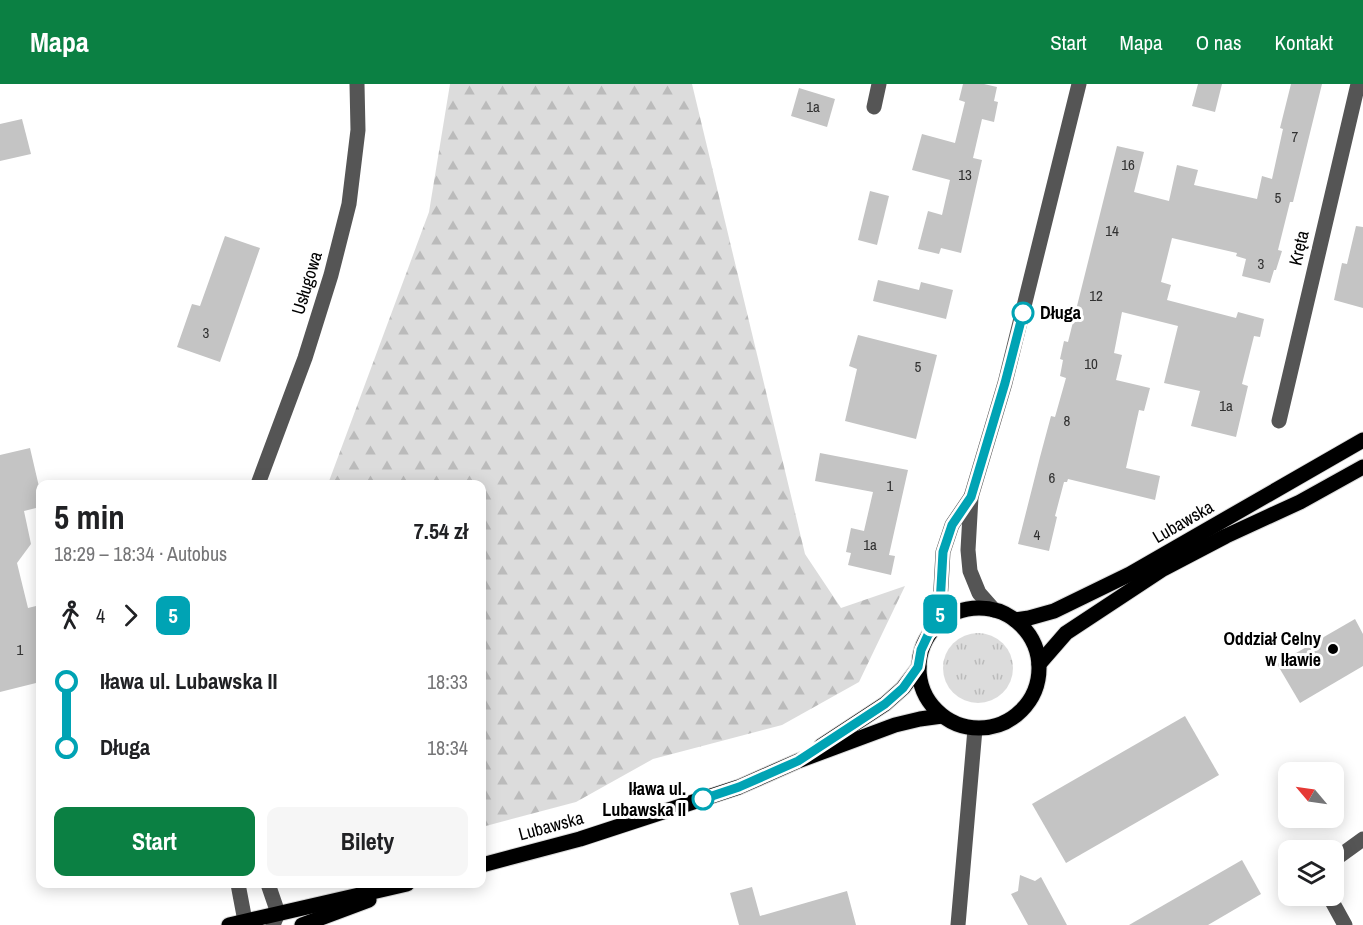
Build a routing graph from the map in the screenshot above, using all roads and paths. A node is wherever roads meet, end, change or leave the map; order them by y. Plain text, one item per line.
1 (357, 84) edge
2 (879, 84) edge
3 (1079, 84) edge
4 (1358, 84) edge
5 (874, 107) dead end
6 (1279, 421) dead end
7 (1362, 443) edge
8 (1363, 467) edge
9 (259, 480) edge
10 (971, 497) junction
11 (994, 610) junction
12 (1015, 620) junction
13 (939, 622) junction
14 (1039, 664) junction
15 (918, 667) junction
16 (942, 716) junction
17 (975, 729) junction
18 (798, 761) junction
19 (1363, 839) edge
20 (1344, 853) edge
21 (486, 864) edge
22 (239, 888) edge
23 (269, 888) edge
24 (393, 888) edge
25 (404, 888) edge
26 (1335, 906) edge
27 (275, 919) edge
28 (248, 923) edge
29 (229, 925) edge
30 (302, 925) edge
31 (958, 925) edge
32 (1345, 925) edge

1 - 9 street, Usługowa
2 - 5 street
3 - 10 street
4 - 6 street, Kręta
7 - 12 main road, Lubawska
8 - 14 main road, Lubawska
10 - 11 street
10 - 13 street
11 - 12 main road
11 - 13 main road
12 - 14 main road
13 - 15 main road
14 - 17 main road
15 - 16 main road
15 - 18 main road, Lubawska
16 - 17 main road
16 - 18 main road, Lubawska
17 - 31 street
18 - 21 main road, Lubawska
19 - 20 street
22 - 28 street
23 - 27 street
24 - 27 main road
25 - 30 main road
26 - 32 street
27 - 28 main road
28 - 29 main road

